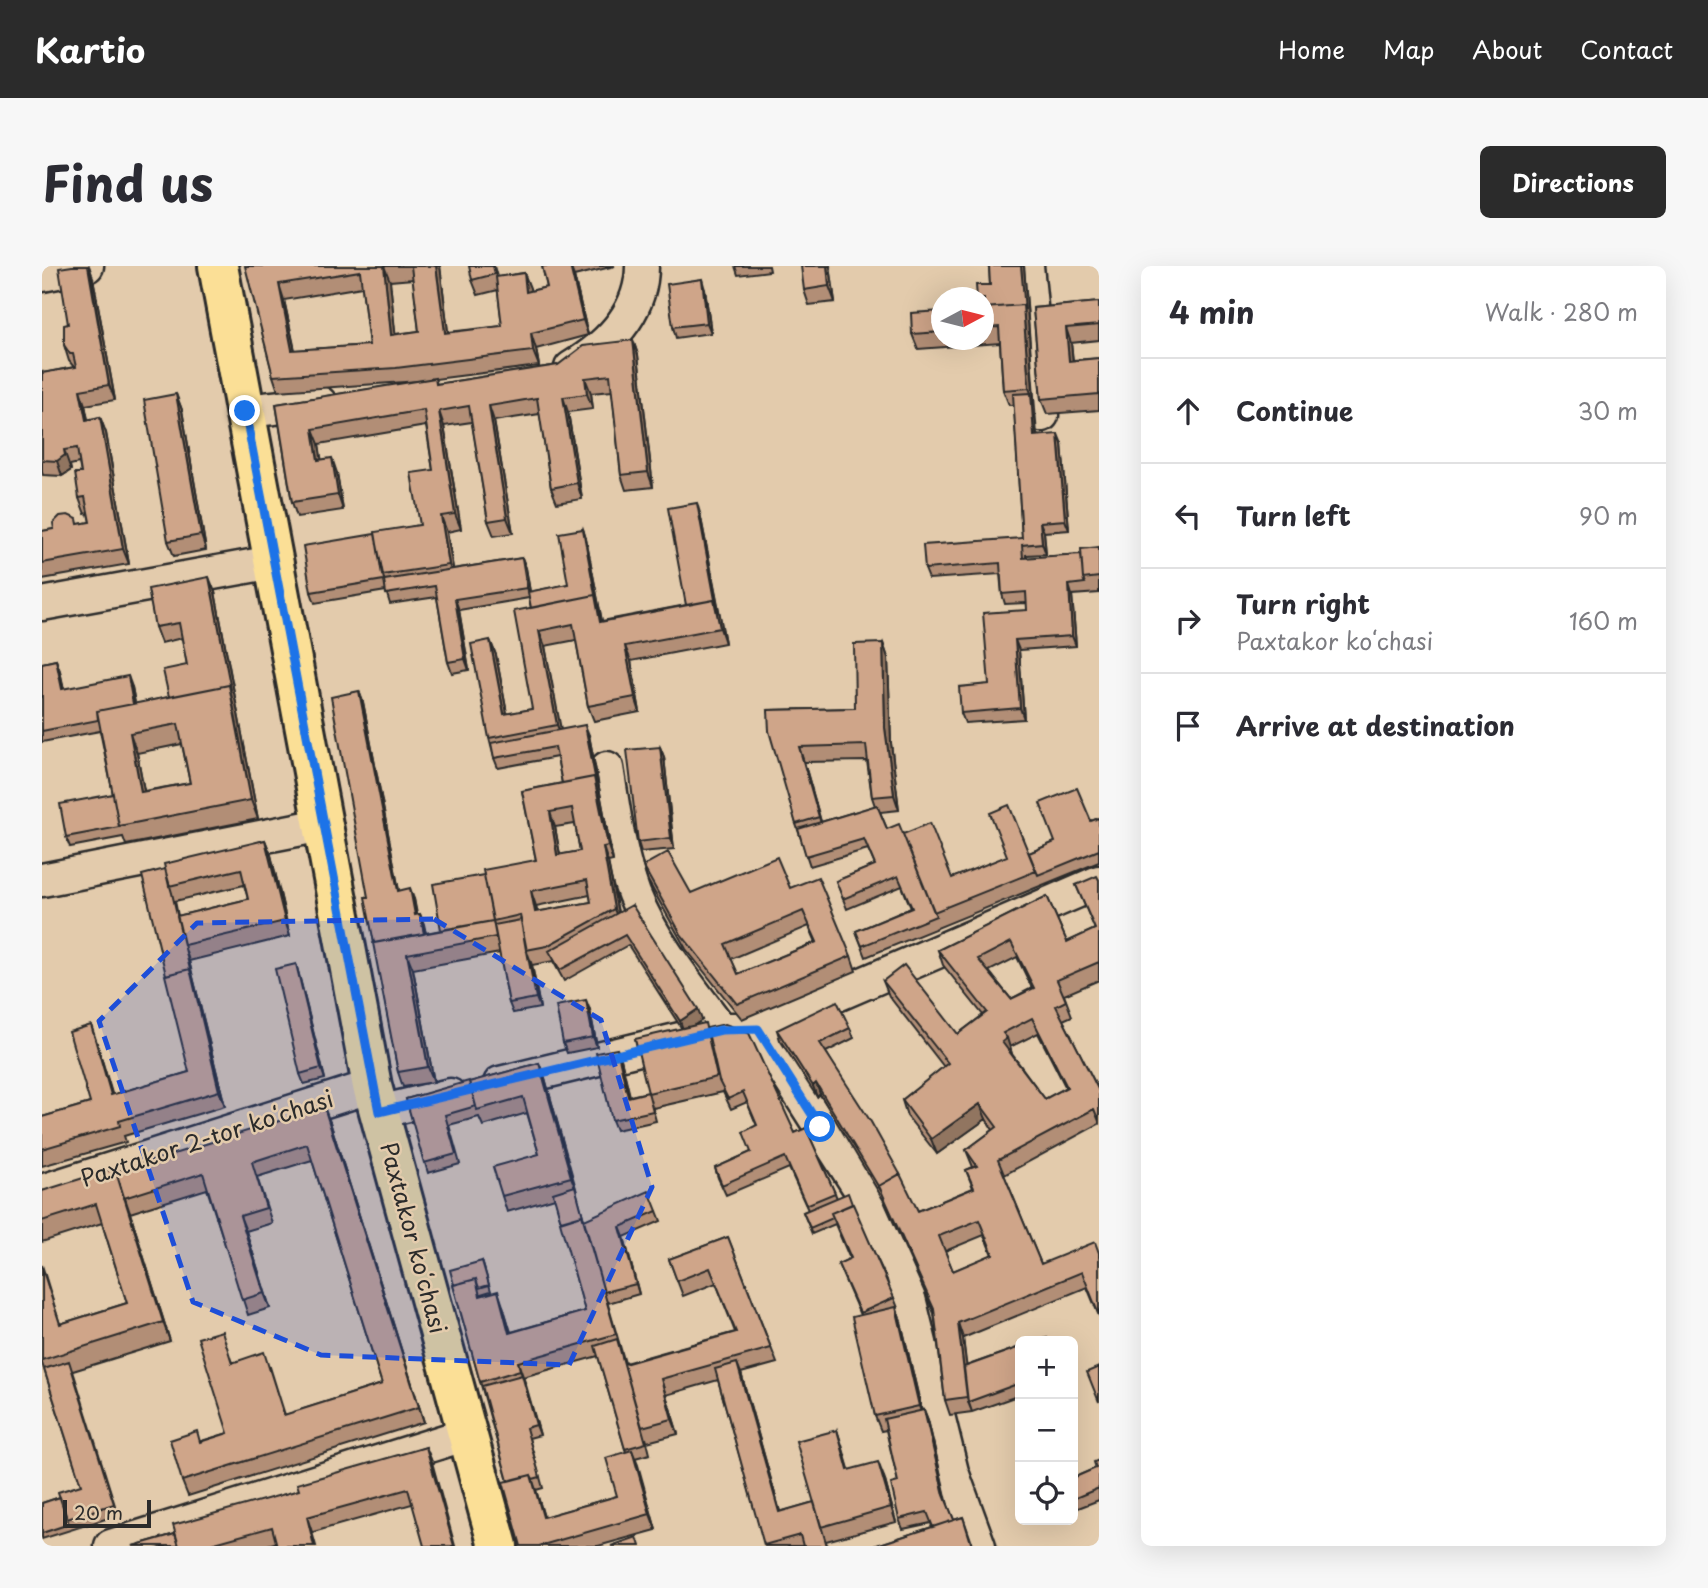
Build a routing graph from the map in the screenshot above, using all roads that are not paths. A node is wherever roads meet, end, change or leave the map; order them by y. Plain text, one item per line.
1 (86, 266) edge
2 (218, 266) edge
3 (642, 266) edge
4 (1027, 266) edge
5 (42, 275) edge
6 (548, 377) edge
7 (352, 400) edge
8 (245, 411) junction
9 (1042, 415) edge
10 (273, 562) junction
11 (42, 604) edge
12 (607, 768) dead end
13 (322, 825) junction
14 (42, 880) edge
15 (1099, 882) edge
16 (758, 1029) junction
17 (721, 1030) junction
18 (375, 1099) junction
19 (42, 1191) edge
20 (467, 1434) junction
21 (111, 1546) edge
22 (498, 1546) edge
23 (979, 1546) edge

1 - 5 street
2 - 8 main road, Paxtakor koʻchasi
3 - 6 street
4 - 9 street
7 - 8 street
8 - 10 main road, Paxtakor koʻchasi
10 - 11 street
10 - 13 main road, Paxtakor koʻchasi
12 - 17 street
13 - 14 street
13 - 18 main road, Paxtakor koʻchasi
15 - 16 street
16 - 17 street, Paxtakor 2-tor koʻchasi
16 - 23 street
17 - 18 street, Paxtakor 2-tor koʻchasi
18 - 19 street, Paxtakor 2-tor koʻchasi
18 - 20 main road, Paxtakor koʻchasi
20 - 21 street
20 - 22 main road, Paxtakor koʻchasi

